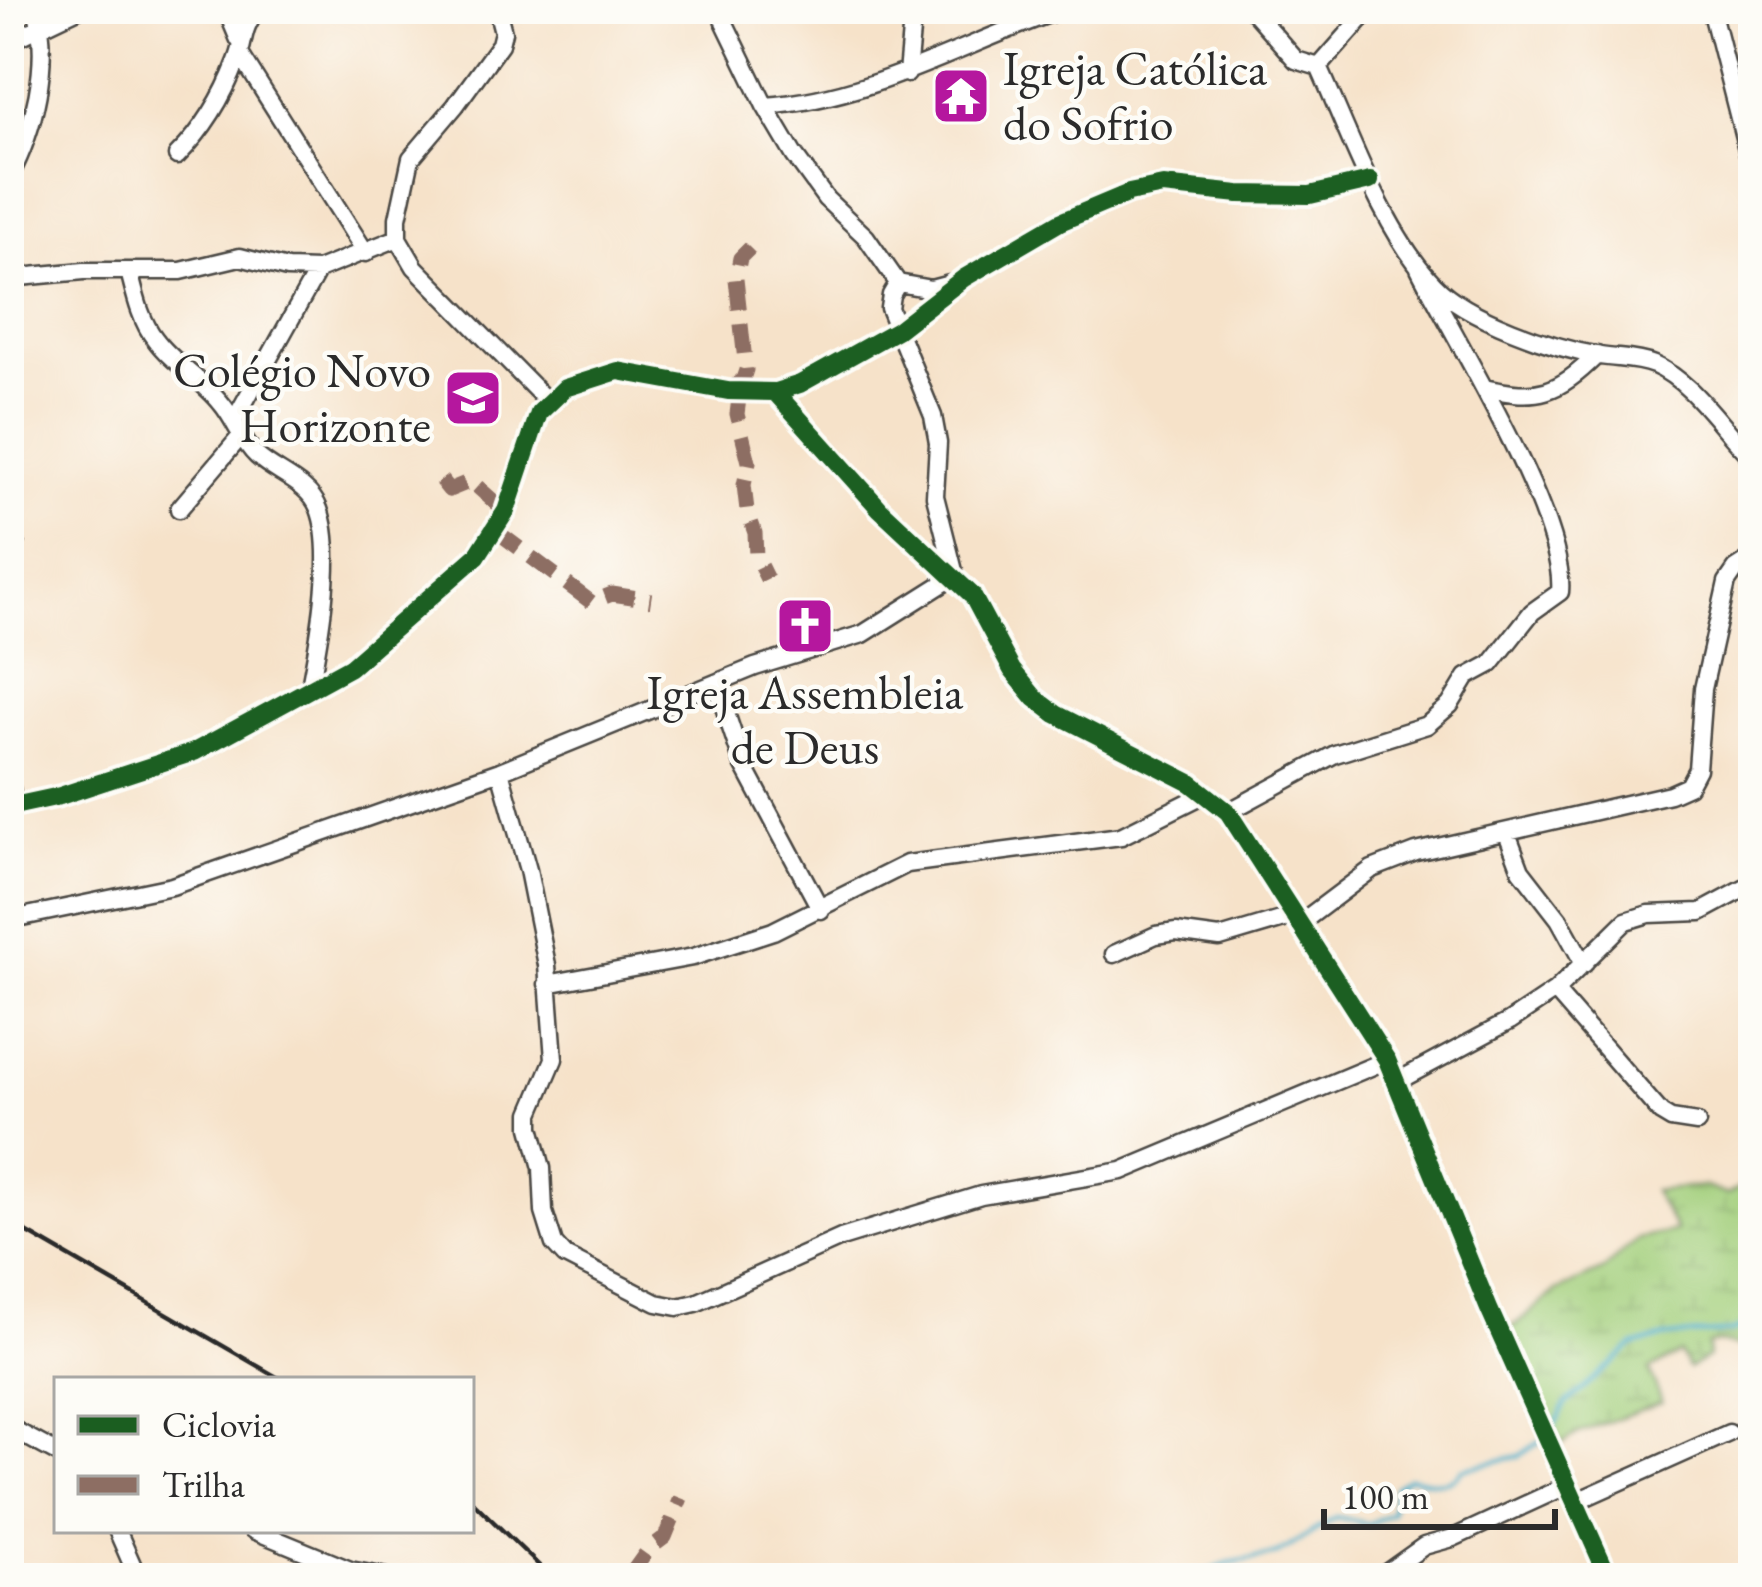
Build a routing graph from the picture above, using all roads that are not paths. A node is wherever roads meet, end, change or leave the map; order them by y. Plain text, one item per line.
1 (78, 9) edge
2 (226, 9) edge
3 (257, 9) edge
4 (496, 9) edge
5 (718, 9) edge
6 (913, 9) edge
7 (1063, 9) edge
8 (1251, 9) edge
9 (1370, 9) edge
10 (1711, 9) edge
11 (38, 17) edge
12 (9, 42) edge
13 (240, 47) junction
14 (1319, 67) junction
15 (907, 74) junction
16 (765, 106) junction
17 (177, 156) dead end
18 (1752, 164) edge
19 (1753, 173) edge
20 (9, 177) edge
21 (1370, 181) junction
22 (398, 238) junction
23 (366, 253) junction
24 (1419, 268) junction
25 (319, 270) junction
26 (129, 271) junction
27 (9, 278) edge
28 (964, 278) junction
29 (898, 283) junction
30 (897, 330) junction
31 (1598, 355) junction
32 (1484, 388) junction
33 (775, 392) junction
34 (548, 402) junction
35 (238, 428) junction
36 (1753, 459) edge
37 (179, 509) dead end
38 (1753, 558) edge
39 (955, 576) junction
40 (716, 683) junction
41 (309, 692) junction
42 (500, 772) junction
43 (9, 777) edge
44 (1207, 793) junction
45 (11, 807) edge
46 (1228, 812) junction
47 (1507, 833) junction
48 (1753, 884) edge
49 (821, 910) junction
50 (22, 916) dead end
51 (1297, 920) junction
52 (1114, 954) dead end
53 (1584, 964) junction
54 (547, 984) junction
55 (1555, 991) junction
56 (1387, 1060) junction
57 (1397, 1081) junction
58 (1697, 1123) dead end
59 (9, 1427) edge
60 (1730, 1433) dead end
61 (54, 1451) edge
62 (1571, 1494) junction
63 (118, 1533) edge
64 (260, 1533) edge
65 (138, 1578) edge
66 (392, 1578) edge
67 (1379, 1578) edge
68 (1610, 1578) edge

1 - 11 street
2 - 13 street
3 - 13 street
4 - 22 street
5 - 16 street
6 - 15 street
7 - 15 street
8 - 14 street
9 - 14 street
10 - 18 street
11 - 12 street
11 - 20 street
13 - 17 street
13 - 23 street
14 - 21 street
15 - 16 street
16 - 29 street
18 - 19 street
21 - 24 street
21 - 28 street
22 - 23 street
22 - 34 street
23 - 25 street
24 - 31 street
24 - 32 street
25 - 26 street
25 - 35 street
26 - 27 street
26 - 35 street
28 - 29 street
28 - 30 street
29 - 30 street
30 - 33 street
30 - 39 street
31 - 32 street
31 - 36 street
32 - 46 street
33 - 34 street
33 - 39 street
34 - 41 street
35 - 37 street
35 - 41 street
38 - 47 street
39 - 40 street
39 - 44 street
40 - 42 street
40 - 49 street
41 - 45 street
42 - 50 street
42 - 54 street
43 - 45 street
44 - 46 street
44 - 49 street
46 - 51 street
47 - 51 street
47 - 53 street
48 - 53 street
49 - 54 street
51 - 52 street
51 - 56 street
53 - 55 street
54 - 56 street
55 - 57 street
55 - 58 street
56 - 57 street
57 - 62 street
59 - 61 street
60 - 62 street
62 - 67 street
62 - 68 street
63 - 65 street
64 - 66 street

